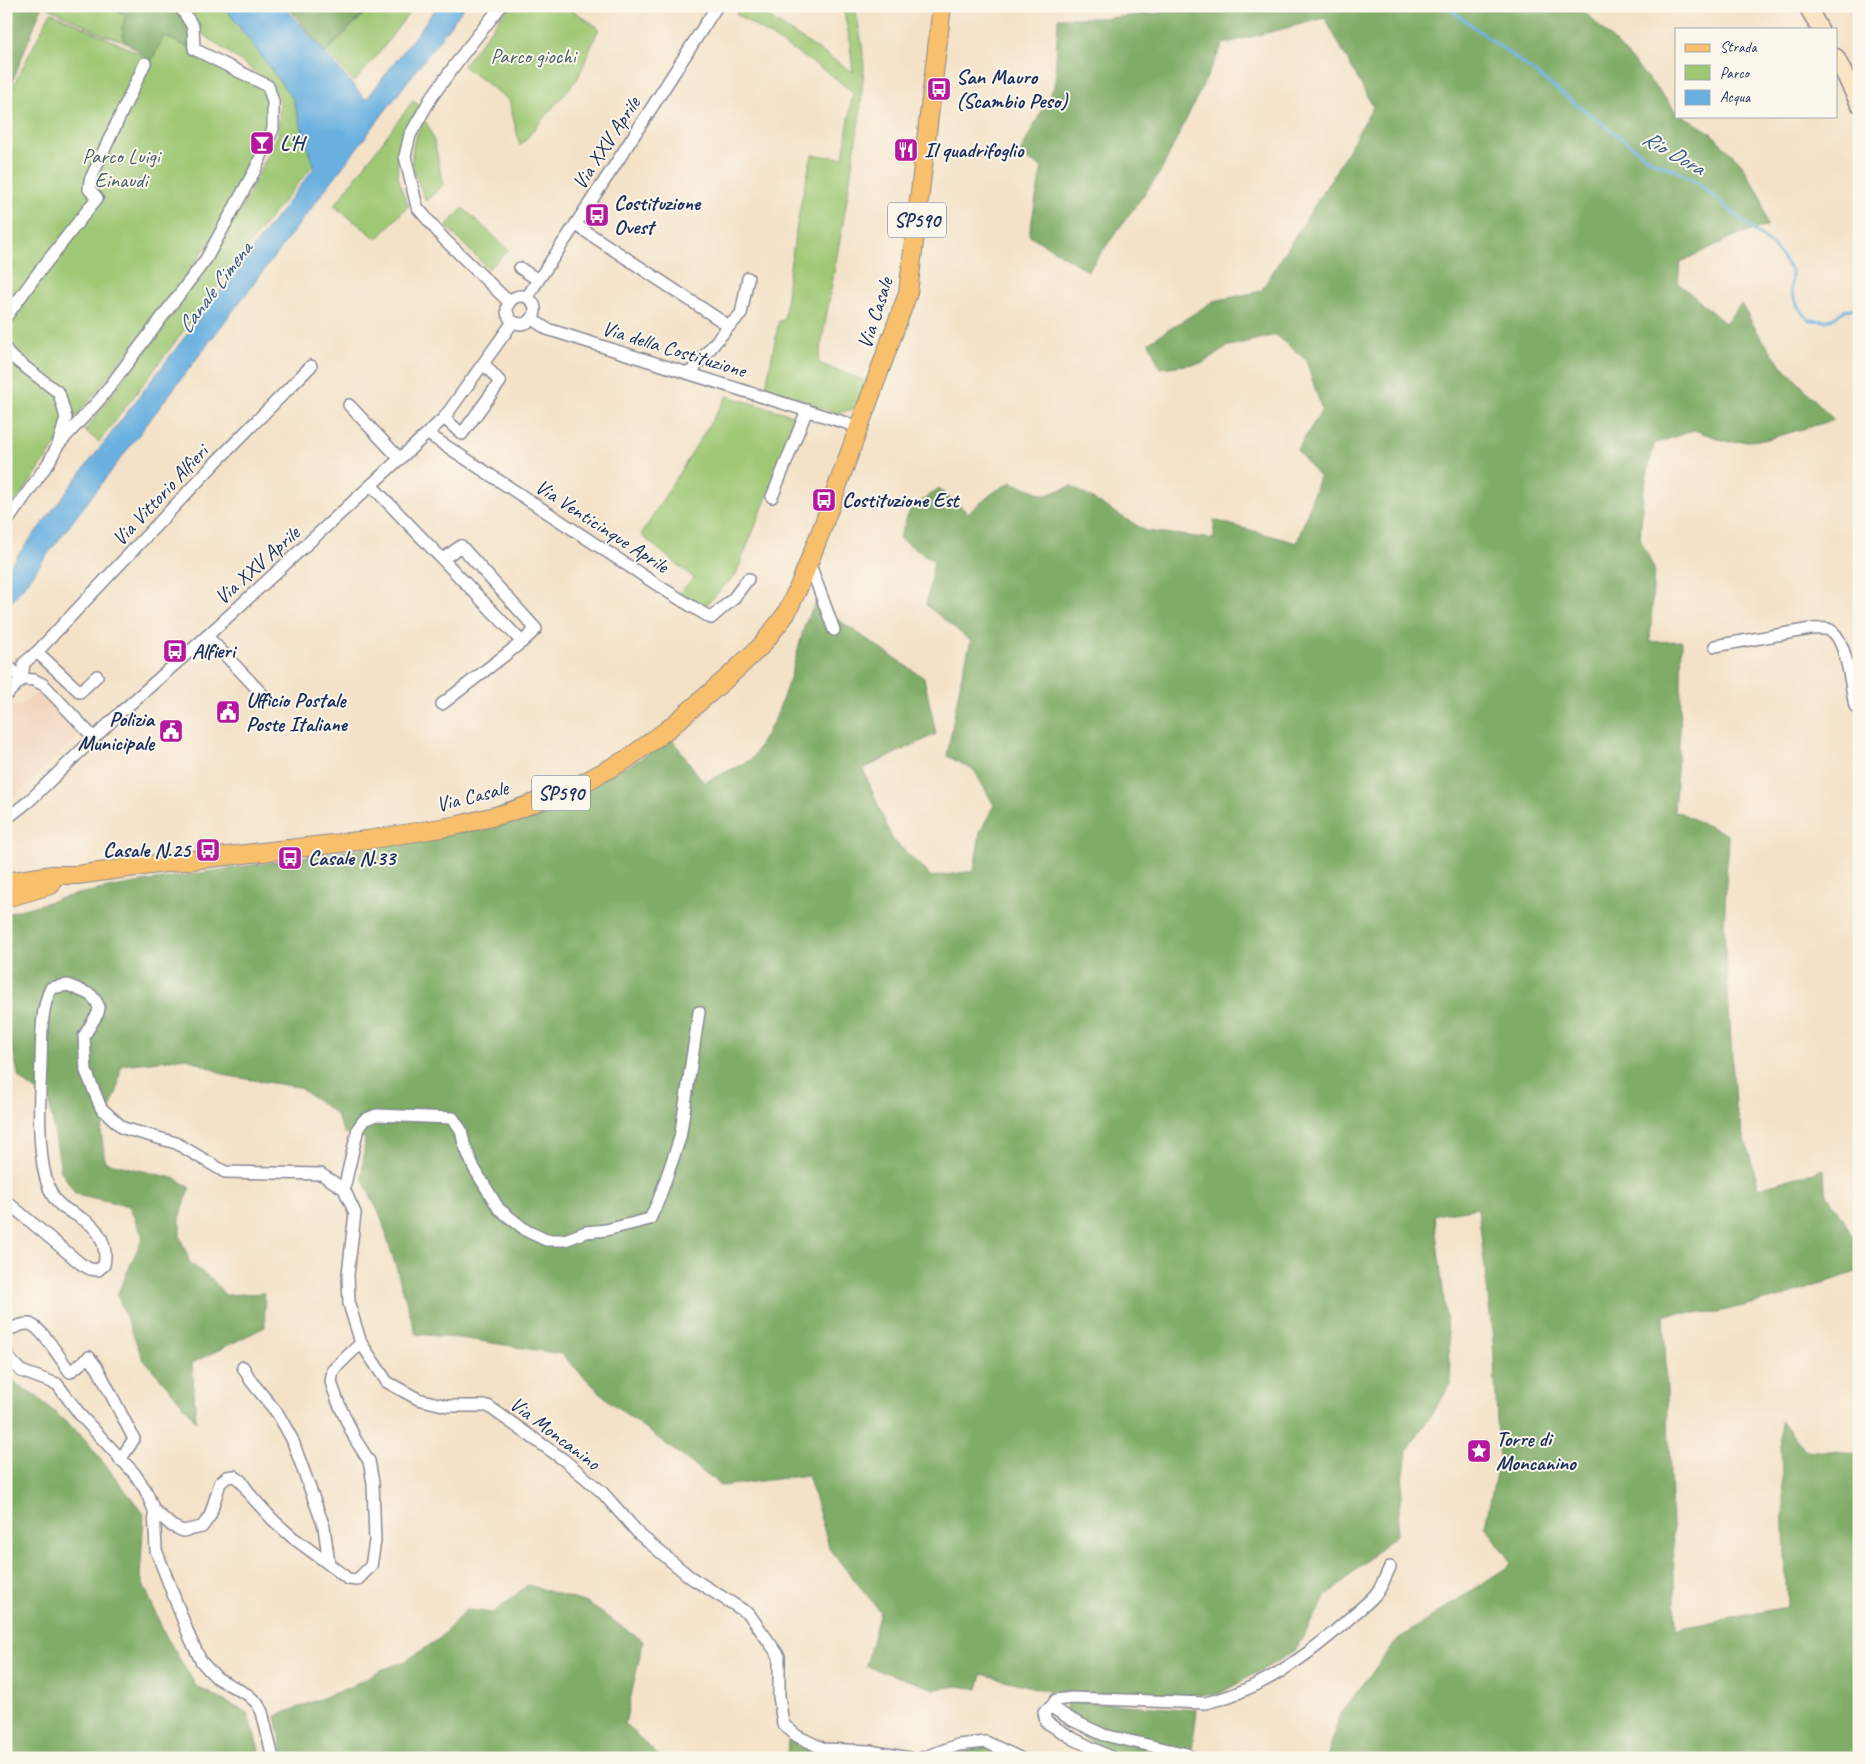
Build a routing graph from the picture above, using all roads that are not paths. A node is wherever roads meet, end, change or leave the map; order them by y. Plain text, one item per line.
1 (180, 6) edge
2 (502, 6) edge
3 (942, 6) edge
4 (1807, 6) edge
5 (715, 7) edge
6 (1819, 28) edge
7 (1838, 61) edge
8 (145, 64) dead end
9 (1859, 104) edge
10 (576, 225) junction
11 (520, 268) dead end
12 (748, 278) dead end
13 (538, 280) junction
14 (527, 297) junction
15 (509, 302) junction
16 (6, 318) edge
17 (532, 319) junction
18 (513, 322) junction
19 (729, 326) junction
20 (6, 350) edge
21 (484, 364) junction
22 (311, 366) dead end
23 (690, 373) junction
24 (349, 405) dead end
25 (807, 410) junction
26 (444, 418) junction
27 (859, 427) junction
28 (428, 434) junction
29 (58, 445) junction
30 (400, 459) junction
31 (372, 486) junction
32 (772, 497) dead end
33 (6, 523) edge
34 (443, 559) junction
35 (809, 562) junction
36 (748, 579) dead end
37 (498, 586) junction
38 (482, 600) junction
39 (834, 630) dead end
40 (207, 636) junction
41 (522, 642) junction
42 (1715, 646) dead end
43 (37, 652) junction
44 (6, 664) edge
45 (97, 676) dead end
46 (22, 680) junction
47 (6, 695) edge
48 (265, 697) dead end
49 (442, 704) dead end
50 (1859, 711) edge
51 (94, 738) junction
52 (6, 819) edge
53 (78, 875) junction
54 (6, 880) edge
55 (6, 898) edge
56 (699, 1012) dead end
57 (344, 1189) junction
58 (6, 1200) edge
59 (6, 1331) edge
60 (361, 1343) junction
61 (6, 1352) edge
62 (243, 1367) dead end
63 (120, 1460) junction
64 (154, 1510) junction
65 (329, 1564) junction
66 (1390, 1567) dead end
67 (1051, 1708) junction
68 (273, 1758) edge
69 (908, 1758) edge
70 (922, 1758) edge
71 (1020, 1758) edge
72 (1112, 1758) edge
73 (1191, 1758) edge

1 - 29 street
2 - 15 street
3 - 27 main road, Via Casale / SP590
4 - 6 street
5 - 10 street, Via XXV Aprile
7 - 9 street
8 - 16 street
10 - 13 street, Via XXV Aprile
10 - 19 street
11 - 13 street
12 - 19 street
13 - 14 street, Via XXV Aprile
14 - 15 street
14 - 17 street
15 - 18 street
17 - 18 street
17 - 23 street, Via della Costituzione
18 - 21 street, Via XXV Aprile
19 - 23 street
20 - 29 street
21 - 26 street, Via XXV Aprile
21 - 26 street
22 - 43 street, Via Vittorio Alfieri
23 - 25 street, Via della Costituzione
24 - 30 street
25 - 27 street, Via della Costituzione
25 - 32 street
26 - 28 street, Via XXV Aprile
27 - 35 main road, Via Casale / SP590
28 - 30 street, Via XXV Aprile
28 - 36 street, Via Venticinque Aprile
29 - 33 street
30 - 31 street, Via XXV Aprile
31 - 34 street
31 - 40 street, Via XXV Aprile
34 - 37 street
34 - 38 street
35 - 39 street
35 - 53 main road, Via Casale / SP590
37 - 38 street
37 - 41 street
38 - 41 street
40 - 48 street
40 - 51 street, Via XXV Aprile
41 - 49 street
42 - 50 street
43 - 45 street
43 - 46 street, Via Vittorio Alfieri
44 - 46 street
46 - 47 street, Via Vittorio Alfieri
46 - 51 street
51 - 52 street, Via XXV Aprile
53 - 54 main road, SP590
53 - 55 main road, SP590
56 - 57 street
57 - 58 street
57 - 60 street, Via Moncanino
59 - 63 street
60 - 65 street
60 - 69 street, Via Moncanino
61 - 63 street
62 - 65 street
63 - 64 street
64 - 65 street
64 - 68 street
66 - 67 street
67 - 72 street
67 - 73 street
70 - 71 street

